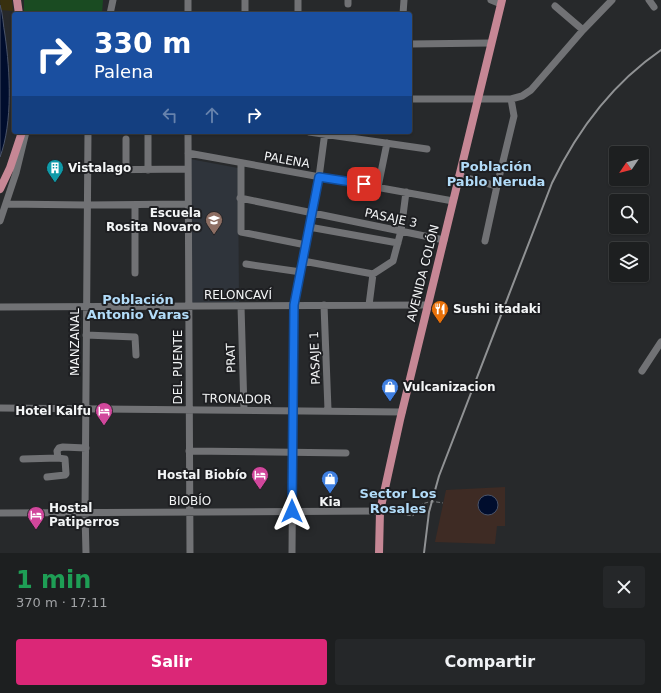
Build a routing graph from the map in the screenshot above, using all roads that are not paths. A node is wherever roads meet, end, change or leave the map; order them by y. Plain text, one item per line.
1 (17, 0) edge
2 (113, 0) edge
3 (188, 0) edge
4 (245, 0) edge
5 (298, 0) edge
6 (404, 0) edge
7 (491, 0) edge
8 (612, 0) edge
9 (649, 0) edge
10 (502, 2) edge
11 (555, 6) dead end
12 (654, 6) dead end
13 (19, 12) edge
14 (110, 12) edge
15 (188, 12) edge
16 (245, 12) edge
17 (298, 12) edge
18 (403, 12) edge
19 (583, 30) junction
20 (491, 42) junction
21 (412, 44) edge
22 (412, 99) edge
23 (478, 99) junction
24 (511, 99) junction
25 (19, 134) edge
26 (88, 134) edge
27 (148, 134) edge
28 (188, 134) edge
29 (325, 134) edge
30 (331, 134) edge
31 (23, 135) edge
32 (126, 139) dead end
33 (387, 143) junction
34 (427, 149) dead end
35 (188, 153) junction
36 (13, 158) junction
37 (241, 163) junction
38 (188, 169) junction
39 (88, 170) junction
40 (126, 170) junction
41 (148, 170) junction
42 (460, 176) junction
43 (319, 177) junction
44 (497, 186) junction
45 (378, 187) junction
46 (0, 189) edge
47 (406, 192) junction
48 (240, 198) junction
49 (453, 201) junction
50 (6, 204) junction
51 (188, 204) junction
52 (87, 205) junction
53 (135, 205) junction
54 (312, 213) junction
55 (0, 221) edge
56 (310, 227) junction
57 (401, 231) junction
58 (444, 240) junction
59 (485, 241) dead end
60 (398, 243) junction
61 (306, 245) junction
62 (303, 261) junction
63 (246, 264) dead end
64 (301, 272) junction
65 (135, 273) dead end
66 (373, 274) junction
67 (324, 304) junction
68 (294, 305) junction
69 (369, 305) junction
70 (428, 305) junction
71 (0, 306) edge
72 (86, 306) junction
73 (189, 306) junction
74 (241, 306) junction
75 (86, 335) junction
76 (661, 342) edge
77 (136, 354) dead end
78 (642, 371) dead end
79 (0, 408) edge
80 (86, 408) junction
81 (189, 410) junction
82 (244, 410) junction
83 (328, 410) junction
84 (293, 411) junction
85 (402, 412) junction
86 (86, 448) junction
87 (189, 451) junction
88 (292, 452) junction
89 (346, 453) dead end
90 (58, 458) junction
91 (23, 459) dead end
92 (47, 477) dead end
93 (292, 511) junction
94 (380, 511) junction
95 (189, 512) junction
96 (85, 513) junction
97 (0, 514) edge
98 (86, 553) edge
99 (190, 553) edge
100 (292, 553) edge
101 (379, 553) edge

1 - 13 main road
2 - 14 street
3 - 15 street
4 - 16 street
5 - 17 street
6 - 18 street
7 - 10 street
8 - 19 street
9 - 12 street
10 - 20 main road, AVENIDA COLÓN
11 - 19 street
19 - 24 street
20 - 21 street
20 - 23 main road, AVENIDA COLÓN
22 - 23 street
23 - 24 street
23 - 42 main road, AVENIDA COLÓN
24 - 44 street
25 - 36 main road
26 - 39 street, MANZANAL
27 - 41 street
28 - 35 street, DEL PUENTE
29 - 43 street
30 - 33 street
31 - 36 main road
31 - 50 street
32 - 40 street
33 - 34 street
33 - 45 street
35 - 37 street, PALENA
35 - 38 street, DEL PUENTE
36 - 46 main road
37 - 43 street, PALENA
37 - 48 street
38 - 41 street
38 - 51 street, DEL PUENTE
39 - 40 street
39 - 52 street, MANZANAL
40 - 41 street
42 - 44 street
42 - 49 main road, AVENIDA COLÓN
43 - 45 street, PALENA
43 - 54 street
44 - 59 street
45 - 47 street, PALENA
47 - 49 street, PALENA
47 - 57 street
48 - 54 street, PASAJE 3
48 - 61 street
49 - 58 main road, AVENIDA COLÓN
50 - 52 street
50 - 55 street
51 - 53 street
51 - 73 street, DEL PUENTE
52 - 53 street
52 - 72 street, MANZANAL
53 - 65 street
54 - 56 street
54 - 57 street, PASAJE 3
56 - 60 street
56 - 61 street
57 - 58 street, PASAJE 3
57 - 60 street
58 - 70 main road, AVENIDA COLÓN
60 - 66 street
61 - 62 street
62 - 64 street
62 - 66 street
63 - 64 street
64 - 68 street
66 - 69 street
67 - 68 street, RELONCAVÍ
67 - 69 street, RELONCAVÍ
67 - 83 street, PASAJE 1
68 - 74 street, RELONCAVÍ
68 - 84 street
69 - 70 street, RELONCAVÍ
70 - 85 main road, AVENIDA COLÓN
71 - 72 street, RELONCAVÍ
72 - 73 street, RELONCAVÍ
72 - 75 street, MANZANAL
73 - 74 street, RELONCAVÍ
73 - 81 street, DEL PUENTE
74 - 82 street, PRAT
75 - 77 street
75 - 80 street, MANZANAL
76 - 78 street
79 - 80 street, TRONADOR
80 - 81 street, TRONADOR
80 - 86 street, MANZANAL
81 - 82 street, TRONADOR
81 - 87 street, DEL PUENTE
82 - 84 street, TRONADOR
83 - 84 street, TRONADOR
83 - 85 street, TRONADOR
84 - 88 street
85 - 94 main road, AVENIDA COLÓN
86 - 90 street
86 - 96 street, MANZANAL
87 - 88 street
87 - 95 street, DEL PUENTE
88 - 89 street
88 - 93 street
90 - 91 street
90 - 92 street
93 - 94 street, BIOBÍO
93 - 95 street, BIOBÍO
93 - 100 street
94 - 101 main road, AVENIDA COLÓN
95 - 96 street, BIOBÍO
95 - 99 street, DEL PUENTE
96 - 97 street, BIOBÍO
96 - 98 street, MANZANAL

